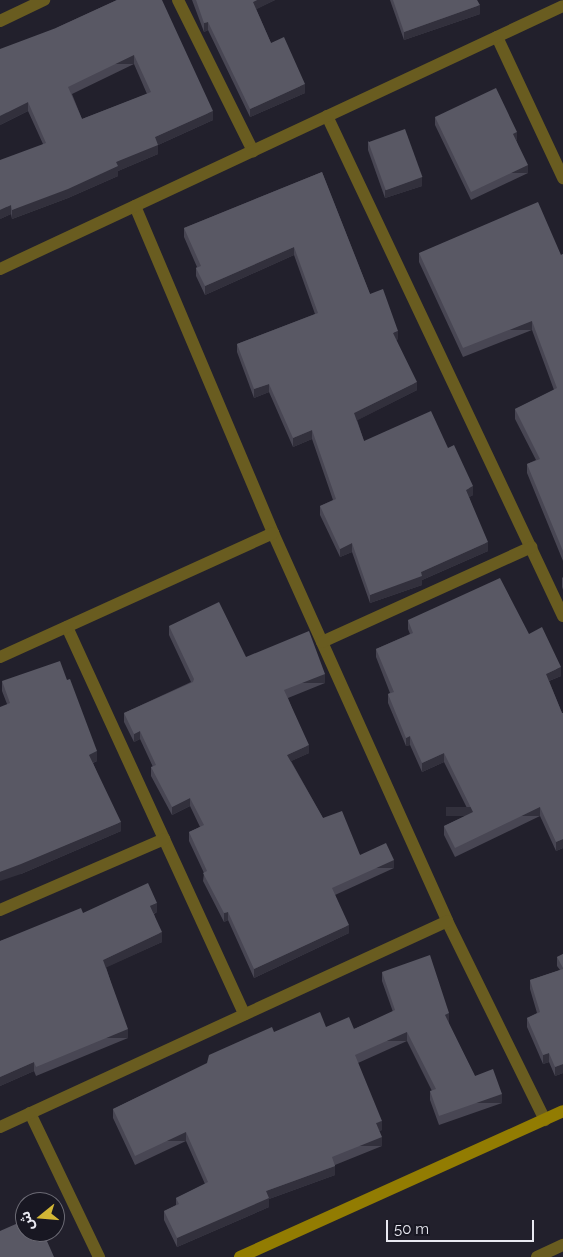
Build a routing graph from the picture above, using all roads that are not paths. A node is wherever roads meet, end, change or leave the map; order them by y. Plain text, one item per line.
1 (44, 0) edge
2 (178, 0) edge
3 (563, 6) edge
4 (0, 21) edge
5 (497, 37) junction
6 (327, 116) junction
7 (253, 151) junction
8 (563, 178) edge
9 (135, 206) junction
10 (0, 269) edge
11 (273, 533) junction
12 (531, 547) junction
13 (563, 616) edge
14 (67, 627) junction
15 (322, 642) junction
16 (0, 657) edge
17 (164, 839) junction
18 (0, 910) edge
19 (447, 921) junction
20 (244, 1014) junction
21 (563, 1111) edge
22 (30, 1113) junction
23 (545, 1120) junction
24 (0, 1126) edge
25 (563, 1245) edge
26 (99, 1257) edge
27 (240, 1257) edge
28 (537, 1257) edge

1 - 4 street
2 - 7 street
3 - 5 street
5 - 6 street
5 - 8 street
6 - 7 street
6 - 12 street
7 - 9 street
9 - 10 street
9 - 11 street
11 - 14 street
11 - 15 street
12 - 13 street
12 - 15 street
14 - 16 street
14 - 17 street
15 - 19 street
17 - 18 street
17 - 20 street
19 - 20 street
19 - 23 street
20 - 22 street
21 - 23 street
22 - 24 street
22 - 26 street
23 - 27 street
25 - 28 street

